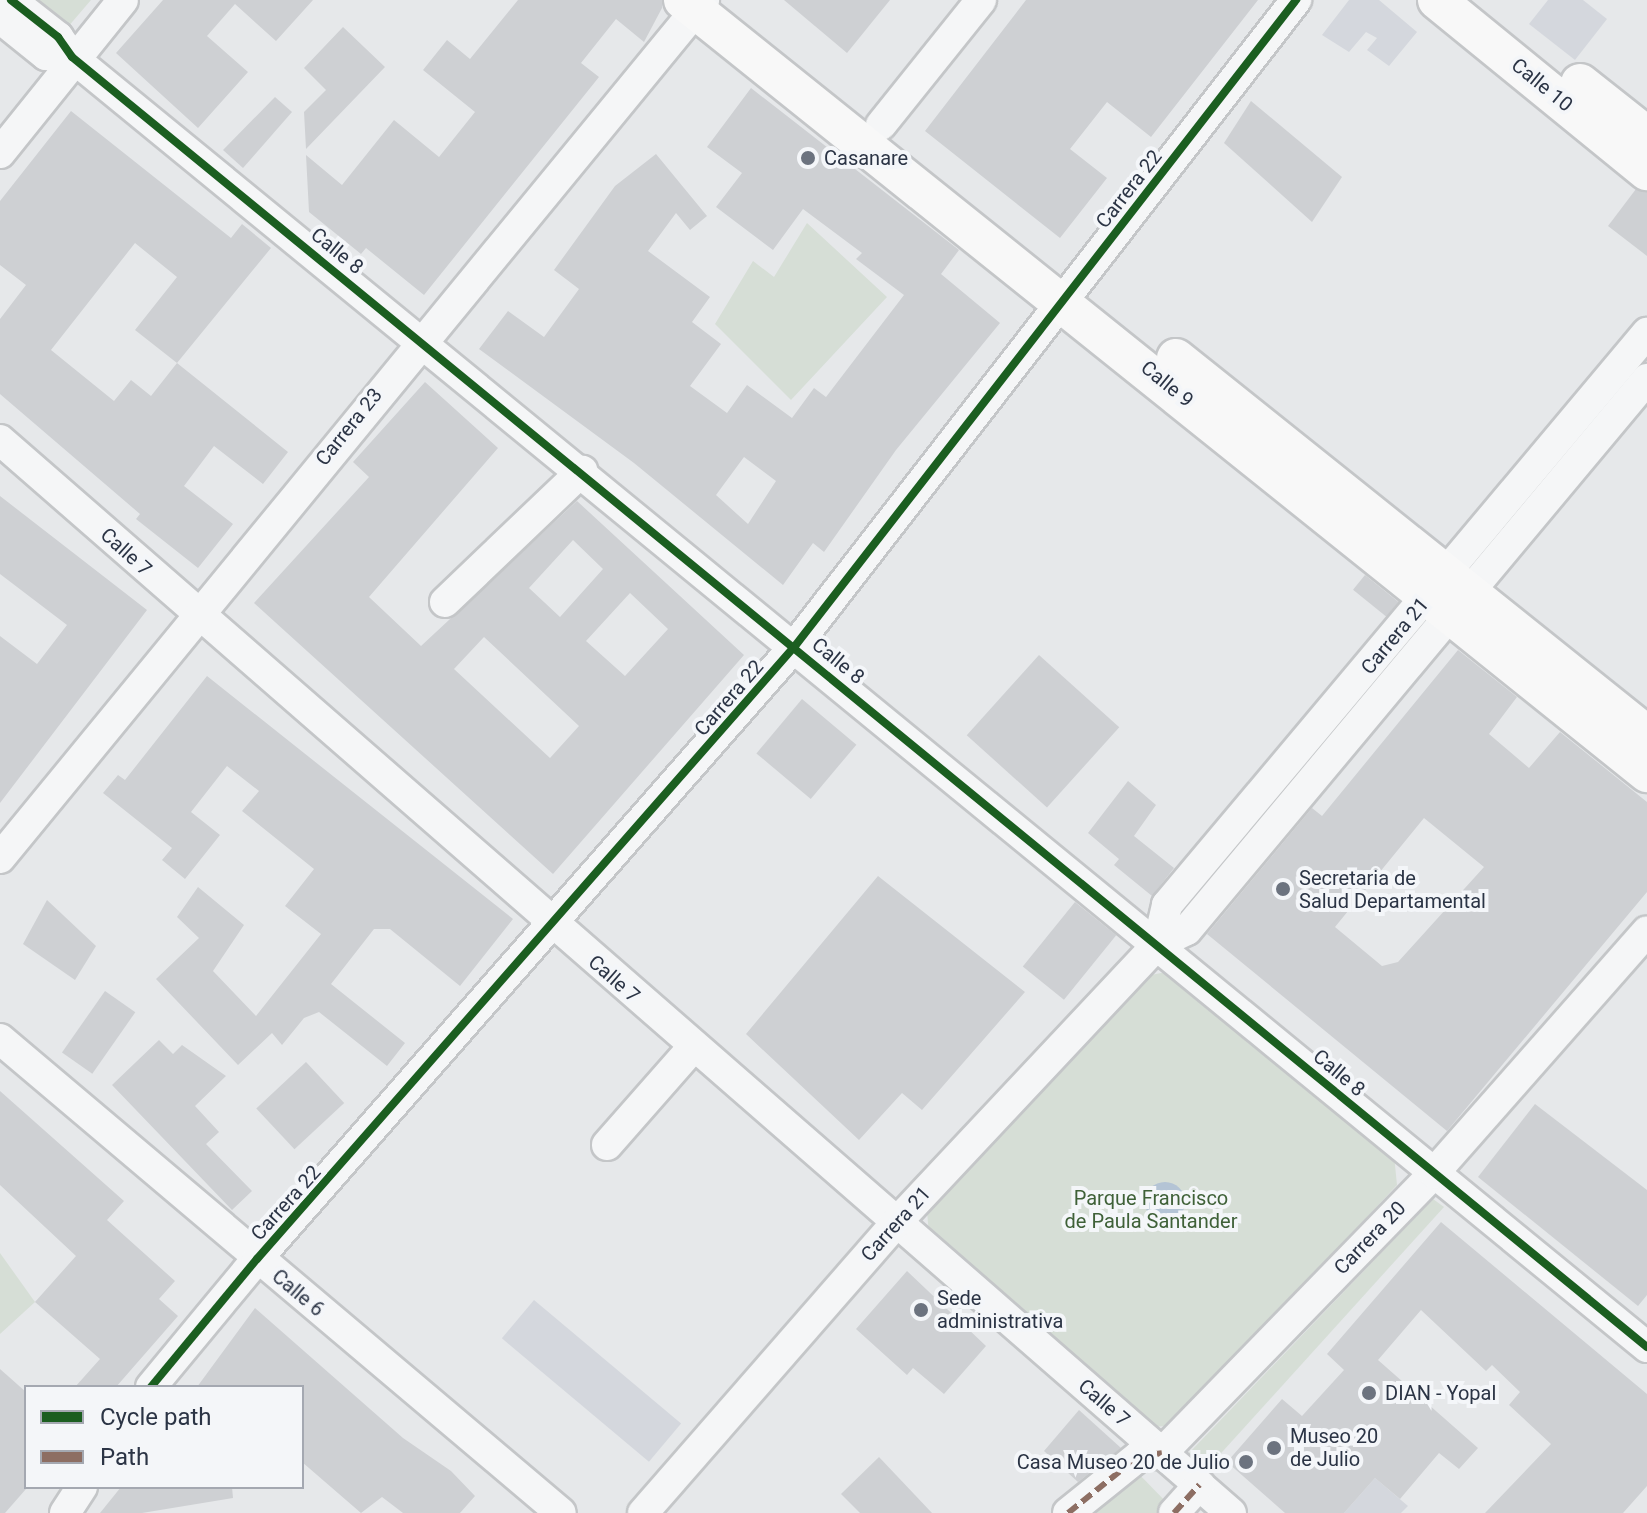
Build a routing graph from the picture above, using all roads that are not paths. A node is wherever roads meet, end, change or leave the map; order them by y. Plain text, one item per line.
1 (11, 0) edge
2 (123, 0) edge
3 (981, 0) edge
4 (1296, 0) edge
5 (1437, 0) edge
6 (1477, 0) edge
7 (701, 3) edge
8 (0, 18) edge
9 (72, 57) junction
10 (881, 125) junction
11 (1647, 136) edge
12 (0, 153) edge
13 (1647, 171) edge
14 (1072, 291) junction
15 (1647, 333) edge
16 (421, 339) junction
17 (1647, 379) edge
18 (0, 440) edge
19 (582, 471) junction
20 (1450, 593) junction
21 (445, 602) dead end
22 (195, 614) junction
23 (795, 646) junction
24 (1647, 735) edge
25 (1647, 773) edge
26 (0, 858) edge
27 (553, 926) junction
28 (1647, 931) edge
29 (1158, 944) junction
30 (0, 1039) edge
31 (693, 1047) junction
32 (607, 1145) dead end
33 (1434, 1173) junction
34 (895, 1224) junction
35 (257, 1259) junction
36 (1647, 1347) edge
37 (153, 1385) edge
38 (1162, 1453) junction
39 (1199, 1485) junction
40 (81, 1489) edge
41 (65, 1513) edge
42 (561, 1513) edge
43 (643, 1513) edge
44 (1068, 1513) edge
45 (1174, 1513) edge
46 (1231, 1513) edge

1 - 9 street, Calle 8
2 - 9 street
3 - 10 street
4 - 14 street, Carrera 22
5 - 13 main road, Calle 10
6 - 11 main road, Calle 10
7 - 10 main road, Calle 9
7 - 14 main road, Calle 9
7 - 16 street, Carrera 23
8 - 9 street, Calle 8
9 - 12 street
9 - 16 street, Calle 8
10 - 14 main road, Calle 9
14 - 20 main road, Calle 9
14 - 23 street, Carrera 22
15 - 20 street, Carrera 21
16 - 19 street, Calle 8
16 - 22 street, Carrera 23
17 - 20 street, Carrera 21
18 - 22 street, Calle 7
19 - 21 street
19 - 23 street, Calle 8
20 - 24 main road, Calle 9
20 - 25 main road, Calle 9
20 - 29 street, Carrera 21
22 - 26 street, Carrera 23
22 - 27 street, Calle 7
23 - 27 street, Carrera 22
23 - 29 street, Calle 8
27 - 31 street, Calle 7
27 - 35 street, Carrera 22
28 - 33 street, Carrera 20
29 - 33 street, Calle 8
29 - 34 street, Carrera 21
30 - 35 street, Calle 6
31 - 32 street
31 - 34 street, Calle 7
33 - 36 street, Calle 8
33 - 38 street, Carrera 20
34 - 38 street, Calle 7
34 - 43 street, Carrera 21
35 - 37 street, Carrera 22
35 - 42 street, Calle 6
38 - 39 street, Calle 7
38 - 44 street, Carrera 20
39 - 45 street
39 - 46 street, Calle 7
40 - 41 street

